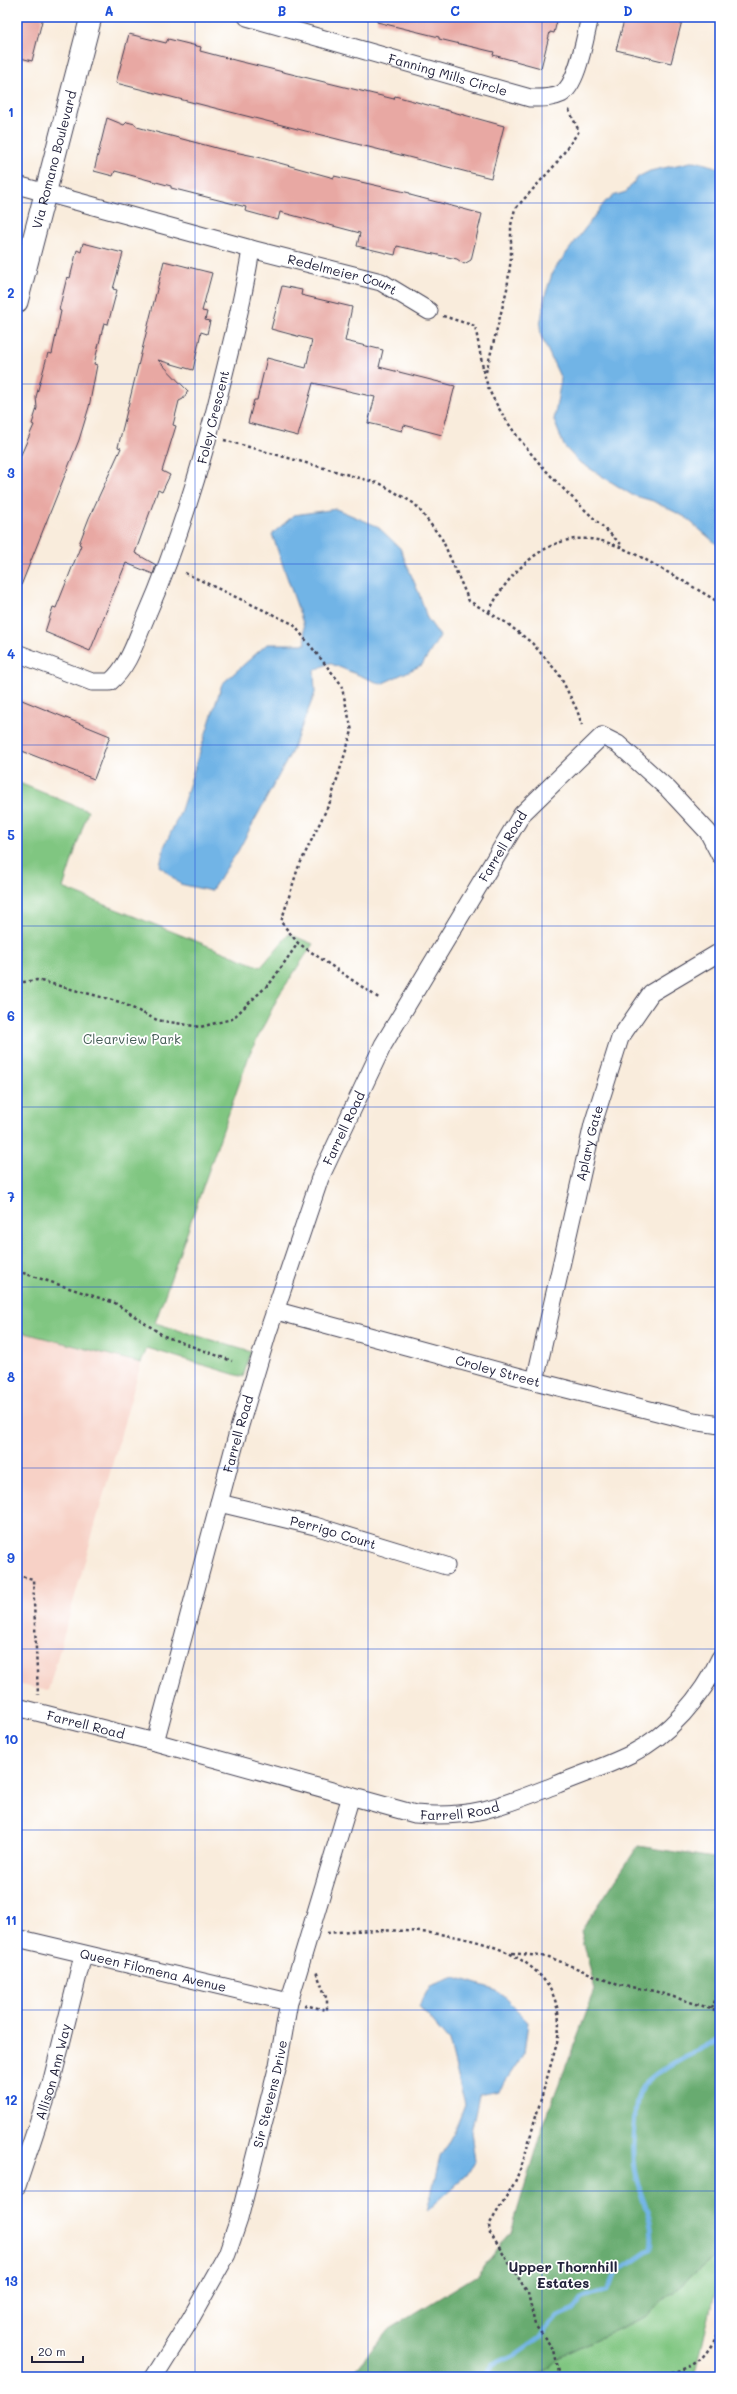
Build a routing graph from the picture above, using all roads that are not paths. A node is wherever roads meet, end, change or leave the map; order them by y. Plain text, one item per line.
1 (91, 17) edge
2 (590, 17) edge
3 (253, 18) edge
4 (17, 185) edge
5 (46, 192) junction
6 (251, 249) junction
7 (17, 302) edge
8 (429, 311) road end
9 (17, 653) edge
10 (720, 855) edge
11 (720, 952) edge
12 (277, 1311) junction
13 (535, 1381) junction
14 (720, 1425) edge
15 (219, 1503) junction
16 (446, 1566) dead end
17 (720, 1658) edge
18 (17, 1707) edge
19 (155, 1742) junction
20 (351, 1796) junction
21 (17, 1938) edge
22 (82, 1955) junction
23 (289, 2002) junction
24 (17, 2186) edge
25 (154, 2377) edge

1 - 5 street, Via Romano Boulevard
2 - 3 street, Fanning Mills Circle
4 - 5 street
5 - 6 street
5 - 7 street, Via Romano Boulevard
6 - 8 street, Redelmeier Court
6 - 9 street, Foley Crescent
10 - 12 street, Farrell Road
11 - 13 street, Aplary Gate
12 - 13 street, Croley Street
12 - 15 street, Farrell Road
13 - 14 street, Croley Street
15 - 16 street, Perrigo Court
15 - 19 street, Farrell Road
17 - 20 street, Farrell Road
18 - 19 street, Farrell Road
19 - 20 street, Farrell Road
20 - 23 street, Sir Stevens Drive
21 - 22 street, Queen Filomena Avenue
22 - 23 street, Queen Filomena Avenue
22 - 24 street, Allison Ann Way
23 - 25 street, Sir Stevens Drive

